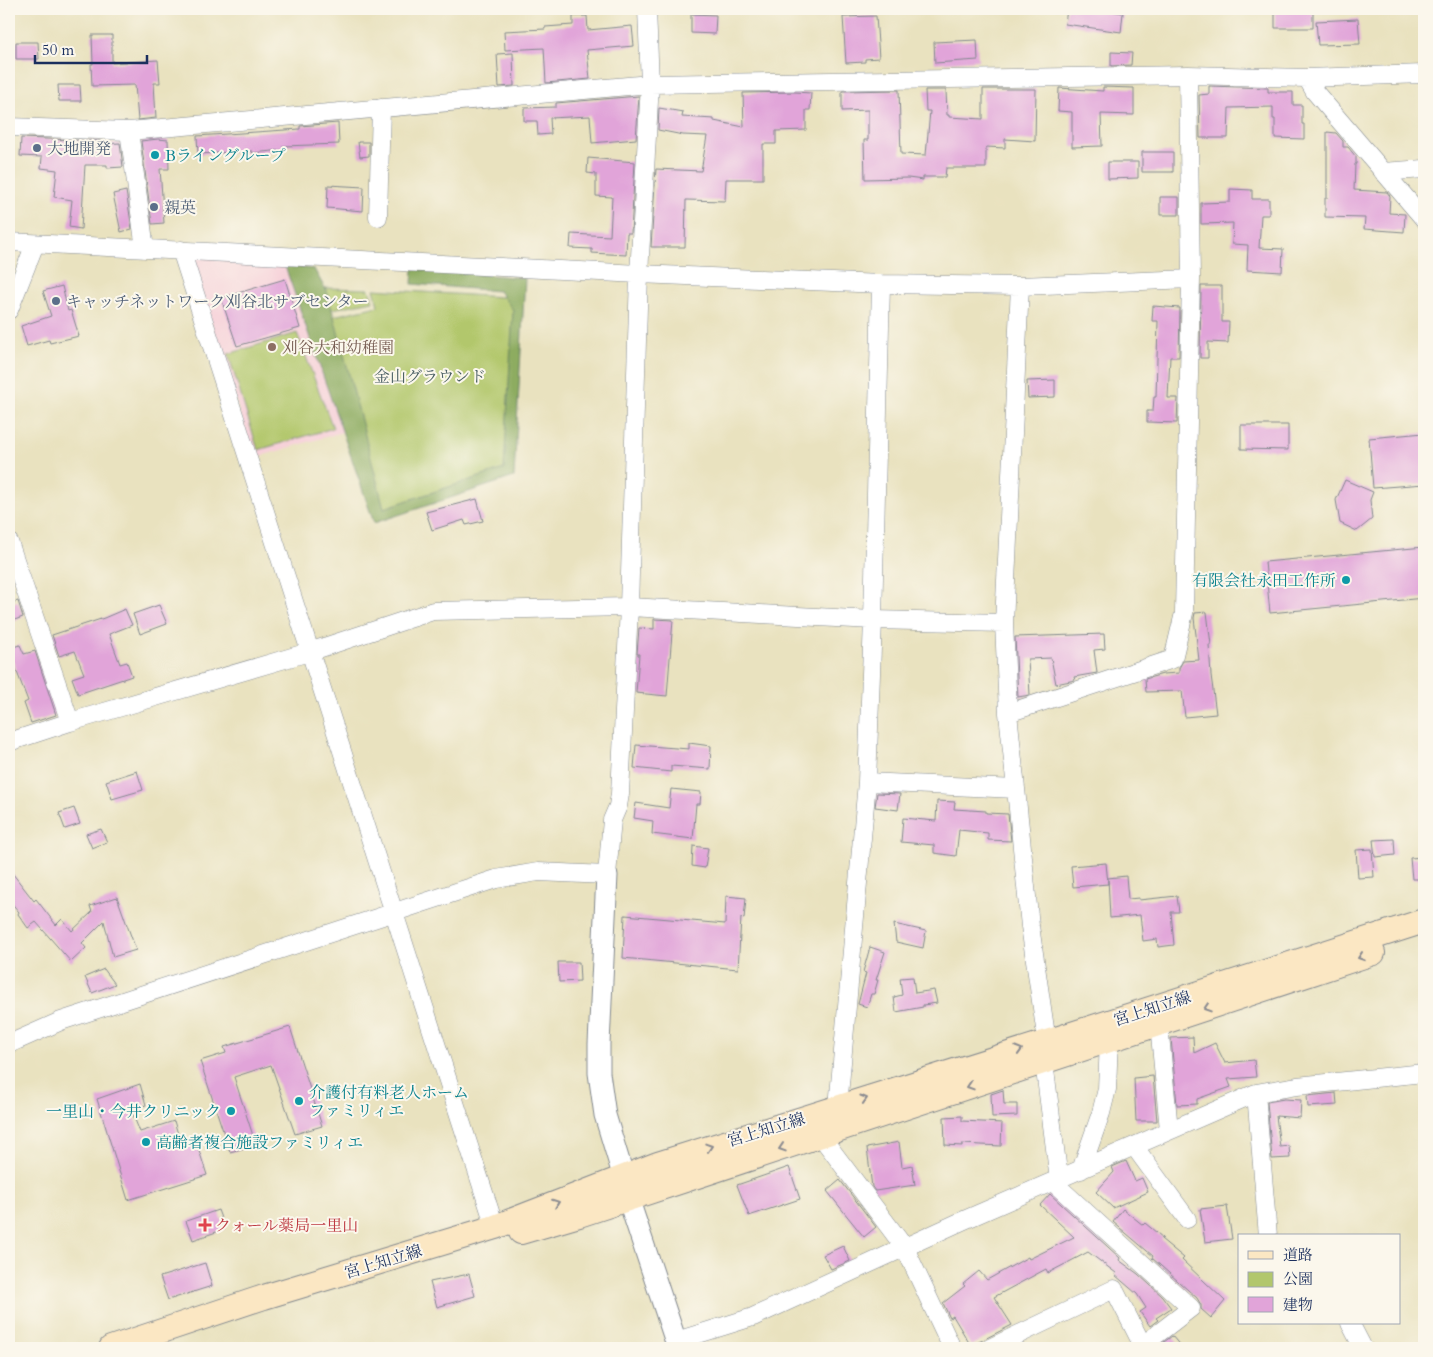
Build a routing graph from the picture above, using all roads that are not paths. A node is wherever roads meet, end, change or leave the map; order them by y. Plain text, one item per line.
1 (647, 9) edge
2 (1424, 74) edge
3 (1188, 75) junction
4 (1307, 78) junction
5 (650, 84) junction
6 (380, 108) junction
7 (9, 127) edge
8 (129, 131) junction
9 (1424, 169) edge
10 (1383, 172) junction
11 (1423, 216) edge
12 (378, 217) dead end
13 (9, 242) edge
14 (35, 244) junction
15 (145, 249) junction
16 (181, 250) junction
17 (639, 274) junction
18 (1191, 279) junction
19 (881, 284) junction
20 (1020, 286) junction
21 (9, 310) edge
22 (9, 542) edge
23 (629, 607) junction
24 (873, 620) junction
25 (1004, 623) junction
26 (309, 652) junction
27 (1008, 713) junction
28 (70, 722) junction
29 (9, 742) edge
30 (867, 782) junction
31 (1016, 789) junction
32 (607, 874) junction
33 (394, 913) junction
34 (1424, 920) edge
35 (1424, 936) edge
36 (1159, 1024) junction
37 (1109, 1040) junction
38 (9, 1044) edge
39 (1046, 1052) junction
40 (1424, 1073) edge
41 (1256, 1093) junction
42 (838, 1107) junction
43 (1169, 1130) junction
44 (820, 1135) junction
45 (1134, 1146) junction
46 (1081, 1170) junction
47 (1056, 1181) junction
48 (626, 1188) junction
49 (1187, 1219) dead end
50 (495, 1227) junction
51 (1268, 1234) edge
52 (905, 1248) junction
53 (1351, 1324) edge
54 (677, 1344) edge
55 (1143, 1347) edge
56 (110, 1348) edge
57 (146, 1348) edge
58 (952, 1348) edge
59 (990, 1348) edge
60 (1363, 1348) edge

1 - 5 street
2 - 4 street
3 - 4 street
3 - 5 street
3 - 18 street
4 - 10 street
5 - 6 street
5 - 17 street
6 - 8 street
6 - 12 street
7 - 8 street
8 - 15 street
9 - 10 street
10 - 11 street
13 - 14 street
14 - 15 street
14 - 21 street
15 - 16 street
16 - 17 street
16 - 26 street
17 - 19 street
17 - 23 street
18 - 20 street
18 - 27 street
19 - 20 street
19 - 24 street
20 - 25 street
22 - 28 street
23 - 24 street
23 - 26 street
23 - 32 street
24 - 25 street
24 - 30 street
25 - 27 street
26 - 28 street
26 - 33 street
27 - 31 street
28 - 29 street
30 - 31 street
30 - 42 street
31 - 39 street
32 - 33 street
32 - 48 street
33 - 38 street
33 - 50 street
34 - 39 main road, 宮上知立線
35 -> 36 main road, 宮上知立線
36 - 37 main road, 宮上知立線
36 - 43 street
37 - 39 main road, 宮上知立線
37 - 46 street
42 -> 39 main road, 宮上知立線
39 -> 44 main road, 宮上知立線
39 - 47 street
40 - 41 street
41 - 43 street
41 - 51 street
48 -> 42 main road, 宮上知立線
43 - 45 street
44 -> 48 main road, 宮上知立線
44 - 52 street
45 - 46 street
45 - 49 street
46 - 47 street
47 - 52 street
47 - 55 street
50 -> 48 main road, 宮上知立線
48 - 54 street
48 - 57 main road, 宮上知立線
50 - 56 main road, 宮上知立線
52 - 54 street
52 - 58 street
53 - 60 street
55 - 59 street

